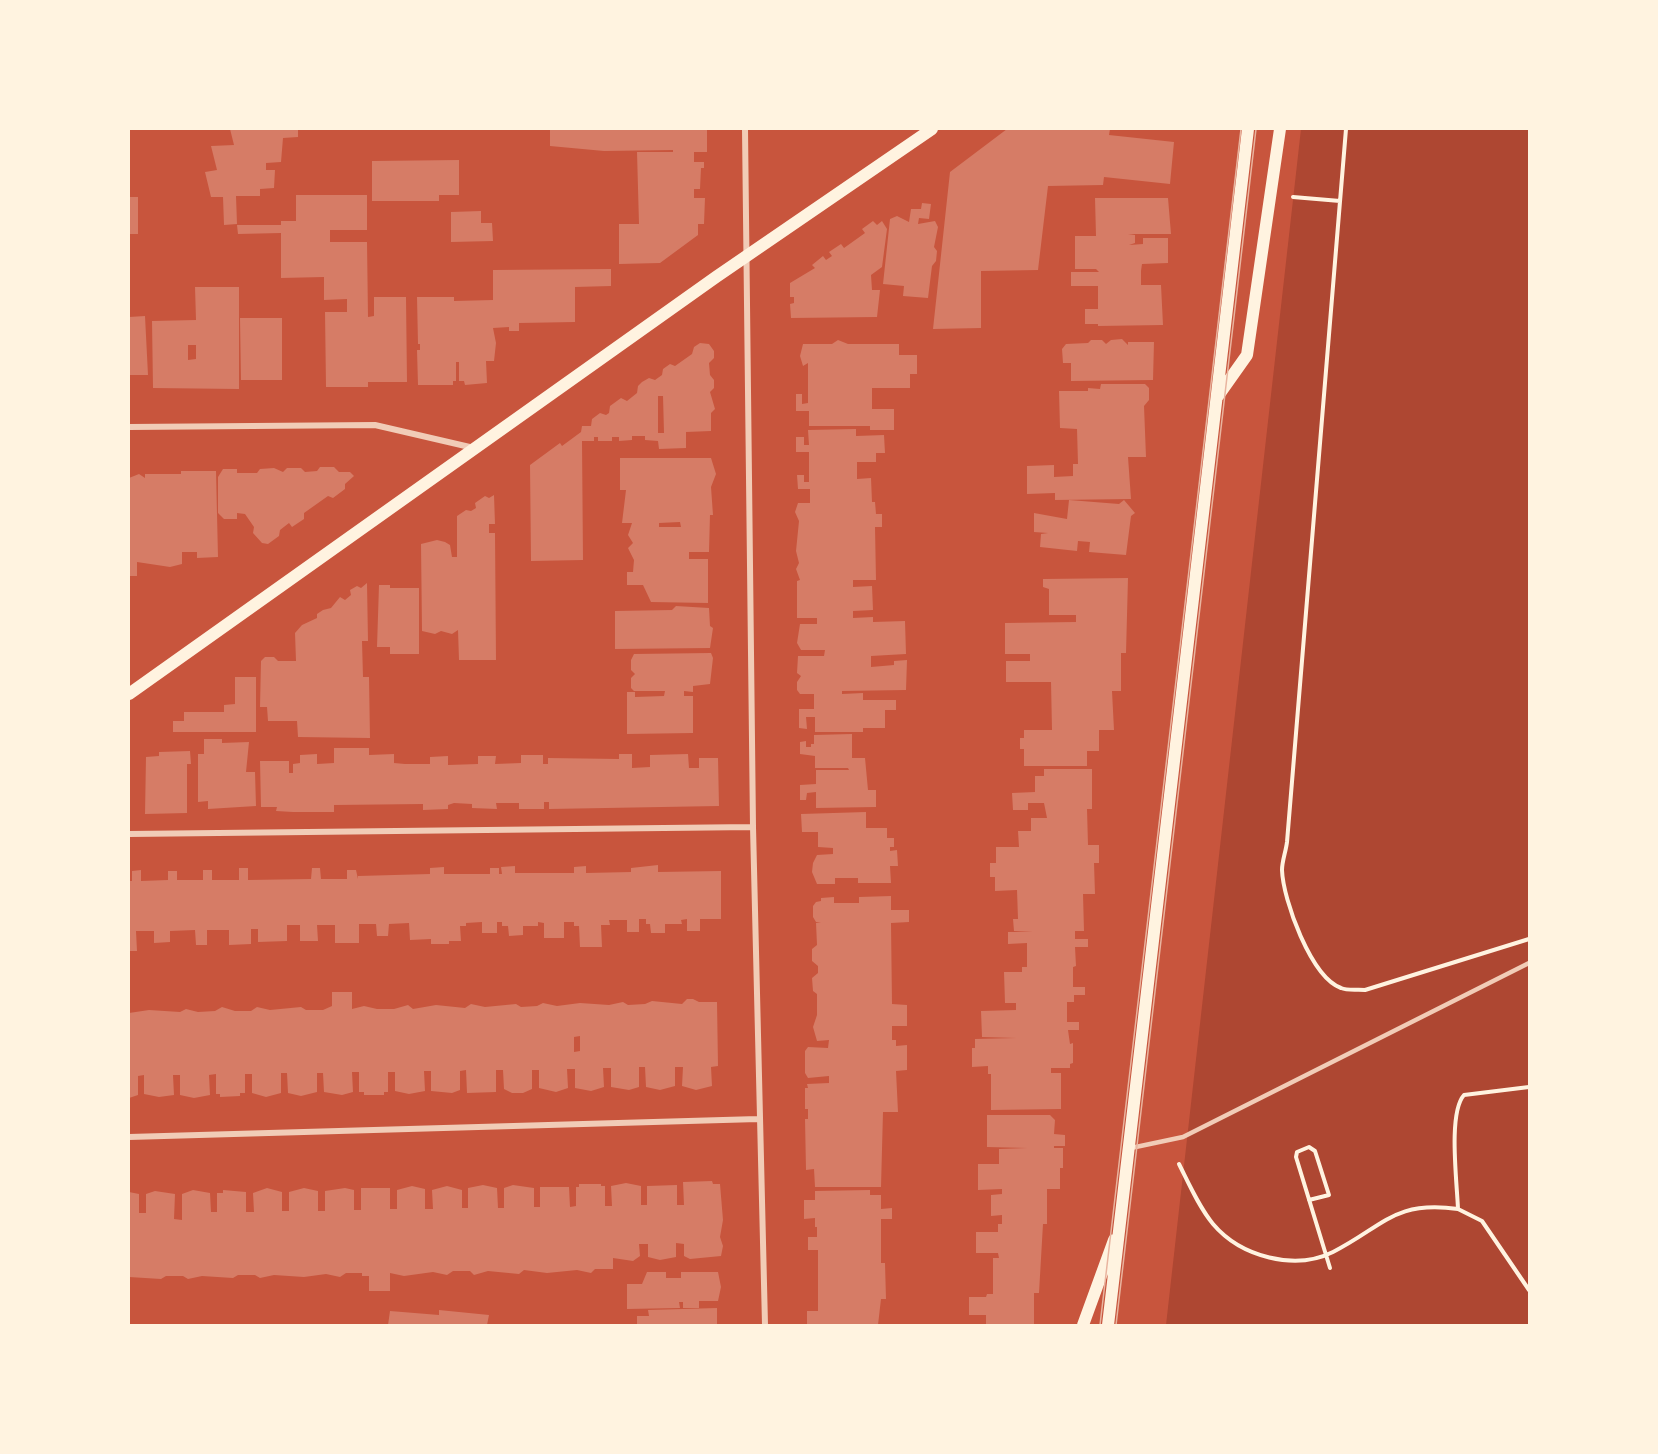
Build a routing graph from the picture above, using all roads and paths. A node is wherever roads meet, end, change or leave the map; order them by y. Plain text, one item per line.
1 (745, 129) edge
2 (932, 129) edge
3 (1248, 129) edge
4 (1280, 129) edge
5 (1346, 129) edge
6 (1293, 197) dead end
7 (1340, 201) junction
8 (747, 257) junction
9 (1217, 397) junction
10 (129, 427) edge
11 (475, 448) junction
12 (129, 694) edge
13 (753, 827) junction
14 (129, 834) edge
15 (1529, 939) edge
16 (1529, 963) edge
17 (1529, 1087) edge
18 (758, 1119) junction
19 (129, 1137) edge
20 (1128, 1149) junction
21 (1179, 1164) dead end
22 (1309, 1200) junction
23 (1458, 1209) junction
24 (1120, 1225) junction
25 (1326, 1255) junction
26 (1330, 1268) dead end
27 (1529, 1290) edge
28 (765, 1325) edge
29 (1083, 1325) edge
30 (1108, 1325) edge

1 - 8 street
2 - 8 main road
3 - 9 main road
4 - 9 main road
5 - 7 path
6 - 7 path
7 - 15 path
8 - 11 main road
8 - 13 street
9 - 20 main road
10 - 11 street
11 - 12 main road
13 - 14 street
13 - 18 street
16 - 20 lane
17 - 23 path
18 - 19 street
18 - 28 street
20 - 24 main road
21 - 25 path
22 - 22 path
22 - 25 path
23 - 25 path
23 - 27 path
24 - 29 main road
24 - 30 main road
25 - 26 path

